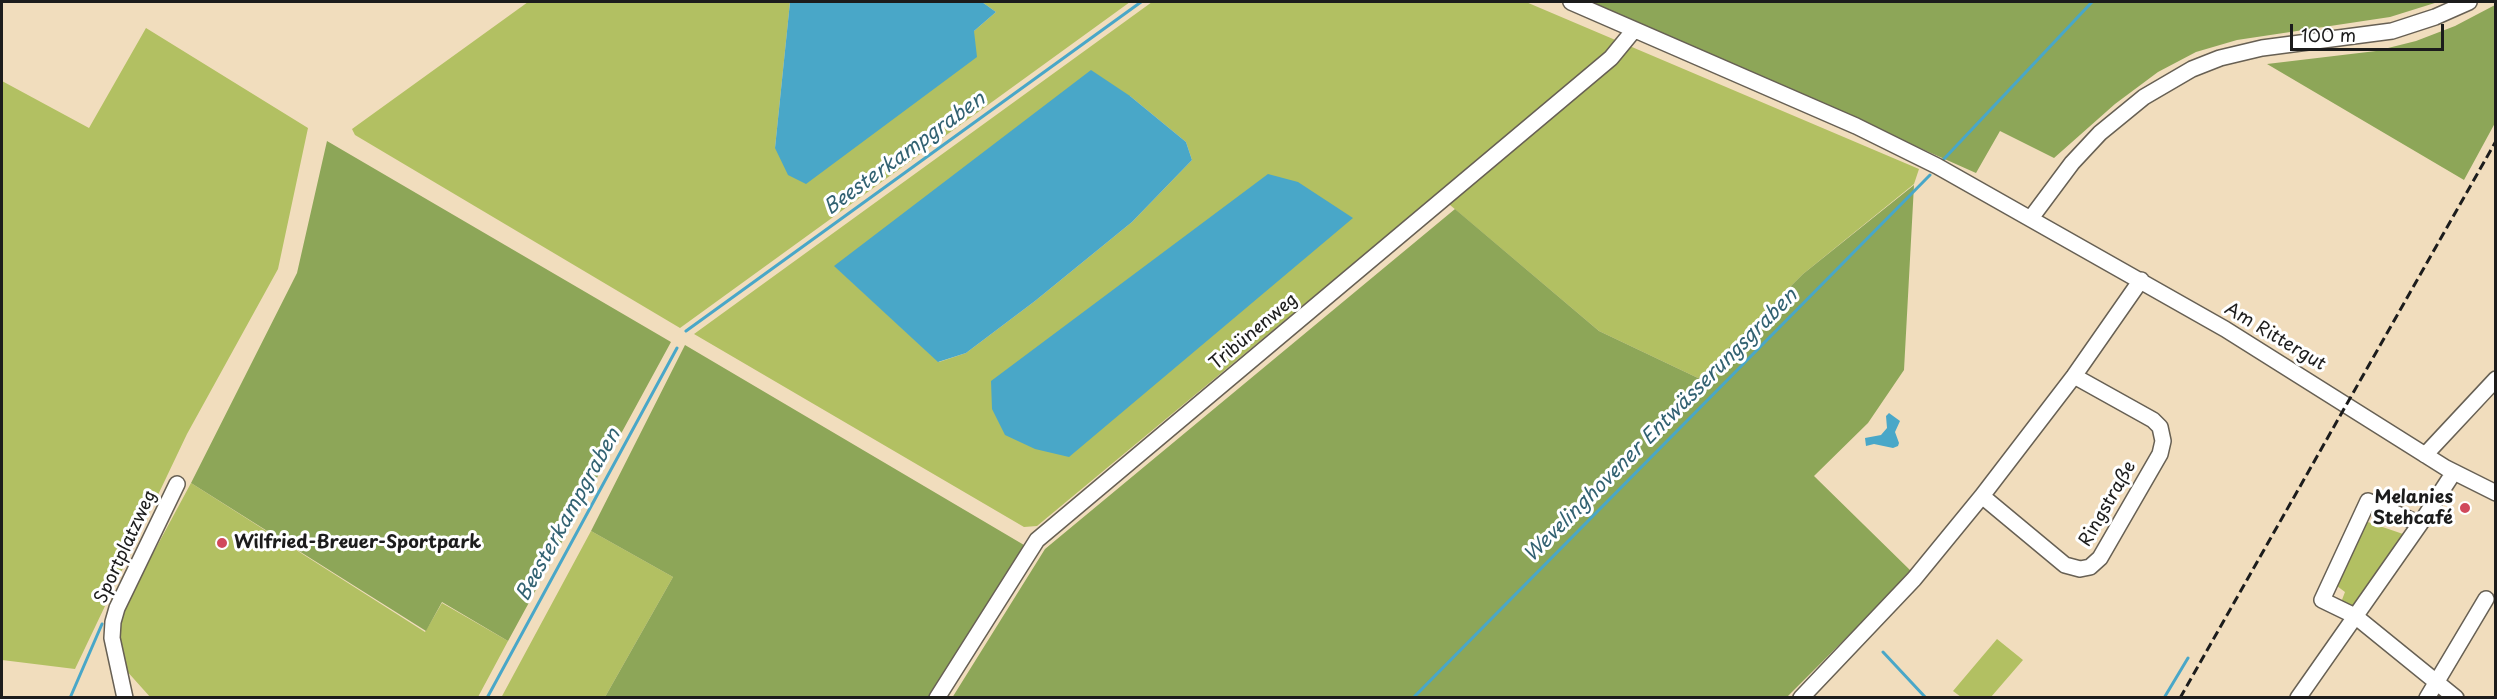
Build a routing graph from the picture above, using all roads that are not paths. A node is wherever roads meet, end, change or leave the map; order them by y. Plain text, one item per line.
1 (1571, 2) edge
2 (2469, 2) edge
3 (1634, 30) junction
4 (2031, 218) junction
5 (2141, 280) junction
6 (2074, 376) junction
7 (2496, 378) edge
8 (2425, 455) junction
9 (2454, 472) junction
10 (177, 484) dead end
11 (2496, 493) edge
12 (1982, 496) junction
13 (2420, 524) junction
14 (2486, 599) dead end
15 (2355, 616) junction
16 (2437, 681) junction
17 (125, 698) edge
18 (937, 698) edge
19 (1801, 698) edge
20 (2298, 698) edge
21 (2427, 698) edge
22 (2456, 698) edge

1 - 3 street, Am Rittergut
2 - 4 street
3 - 4 street, Am Rittergut
3 - 18 street, Tribünenweg
4 - 5 street, Am Rittergut
5 - 6 street
5 - 8 street, Am Rittergut
6 - 12 street
6 - 12 street, Ringstraße
7 - 8 street
8 - 9 street, Am Rittergut
9 - 11 street, Am Rittergut
9 - 13 street
10 - 17 street, Sportplatzweg
12 - 19 street
13 - 15 street
13 - 15 street
14 - 16 street
15 - 16 street
15 - 20 street
16 - 21 street
16 - 22 street

